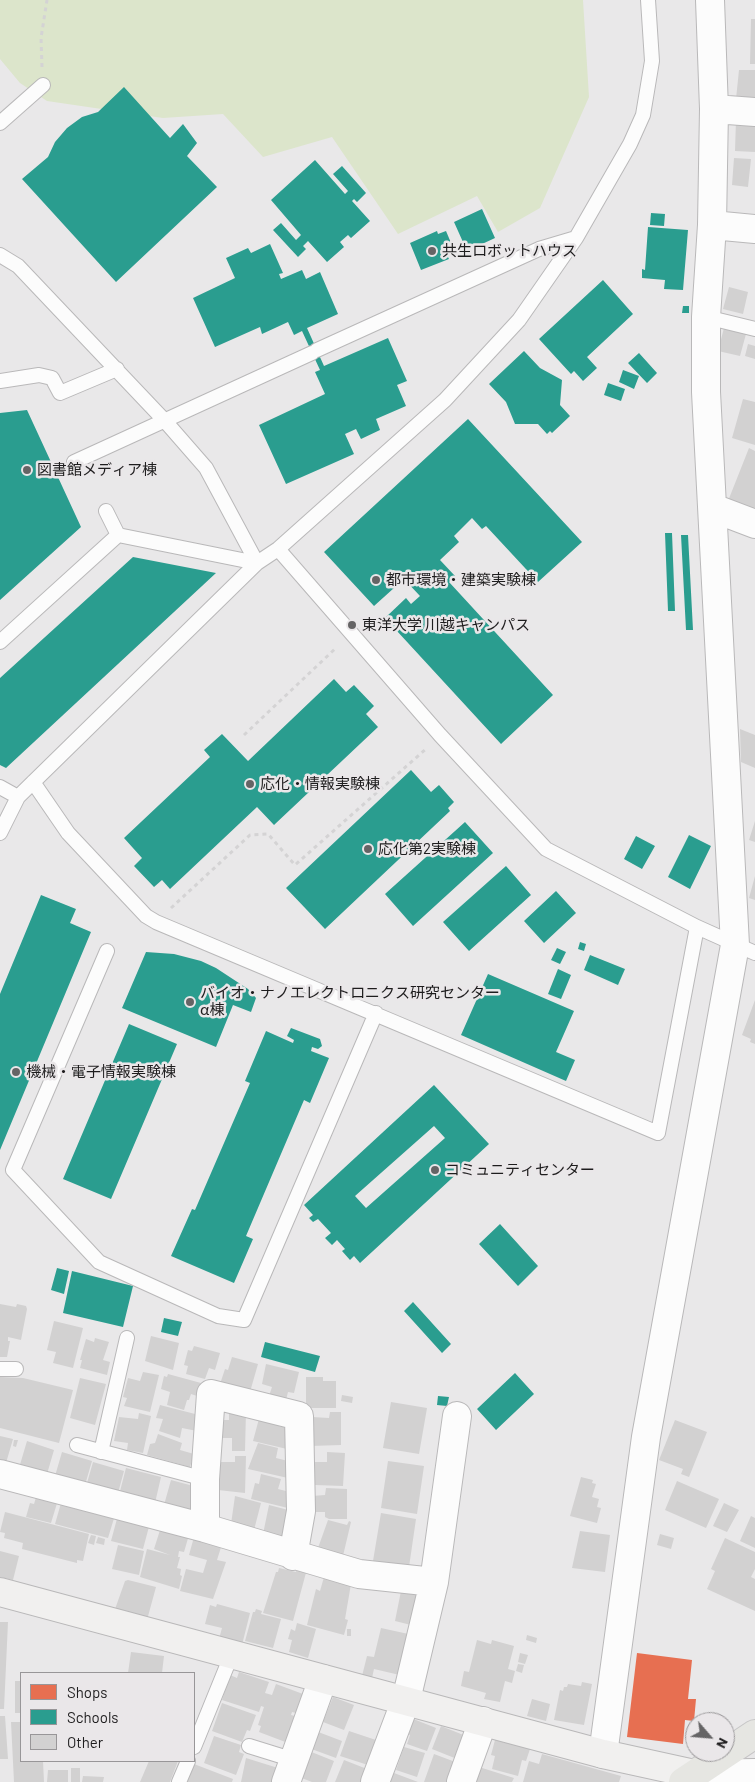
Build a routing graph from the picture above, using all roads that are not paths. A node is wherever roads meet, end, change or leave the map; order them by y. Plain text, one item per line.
1 (648, 0) edge
2 (710, 0) edge
3 (43, 85) road end
4 (714, 109) junction
5 (755, 112) edge
6 (0, 123) edge
7 (712, 225) junction
8 (755, 229) edge
9 (576, 238) junction
10 (0, 255) edge
11 (706, 317) junction
12 (755, 329) edge
13 (117, 369) junction
14 (0, 382) edge
15 (165, 420) junction
16 (74, 462) dead end
17 (713, 508) junction
18 (106, 511) dead end
19 (755, 524) edge
20 (118, 535) junction
21 (278, 549) junction
22 (257, 563) junction
23 (0, 642) edge
24 (33, 782) junction
25 (0, 787) edge
26 (18, 797) junction
27 (0, 833) edge
28 (697, 927) junction
29 (745, 949) edge
30 (107, 952) dead end
31 (376, 1013) junction
32 (127, 1338) dead end
33 (0, 1369) edge
34 (16, 1369) dead end
35 (458, 1416) dead end
36 (77, 1446) dead end
37 (101, 1452) junction
38 (0, 1474) edge
39 (205, 1479) junction
40 (205, 1528) junction
41 (293, 1556) junction
42 (434, 1582) junction
43 (0, 1592) edge
44 (232, 1656) junction
45 (323, 1679) junction
46 (406, 1700) junction
47 (484, 1721) junction
48 (755, 1734) edge
49 (195, 1745) edge
50 (249, 1746) dead end
51 (603, 1754) junction
52 (188, 1762) edge
53 (290, 1771) edge
54 (755, 1773) edge
55 (690, 1779) edge
56 (179, 1782) edge
57 (375, 1782) edge
58 (461, 1782) edge

1 - 9 lane
2 - 4 street
3 - 6 lane
4 - 5 street
4 - 7 street
7 - 8 street
7 - 11 street
9 - 15 lane
9 - 21 lane
10 - 13 lane
11 - 12 lane
11 - 17 street
13 - 14 lane
13 - 15 lane
15 - 16 lane
15 - 22 lane
17 - 19 street
17 - 29 street
18 - 20 lane
20 - 22 lane
20 - 23 lane
21 - 22 lane
21 - 28 lane
22 - 24 lane
24 - 26 lane
24 - 31 lane
25 - 26 lane
26 - 27 lane
28 - 29 lane
28 - 31 lane
29 - 51 street
30 - 31 lane
32 - 37 lane
33 - 34 lane
35 - 42 street
36 - 37 lane
37 - 39 lane
38 - 40 street
39 - 40 street
39 - 41 street
40 - 41 street
41 - 42 street
42 - 46 street
43 - 44 street
44 - 45 street
44 - 49 lane
45 - 46 street
45 - 53 street
46 - 47 street
46 - 57 street
47 - 51 street
47 - 58 street
48 - 55 main road
50 - 53 lane
51 - 55 street
52 - 56 lane
54 - 55 street

